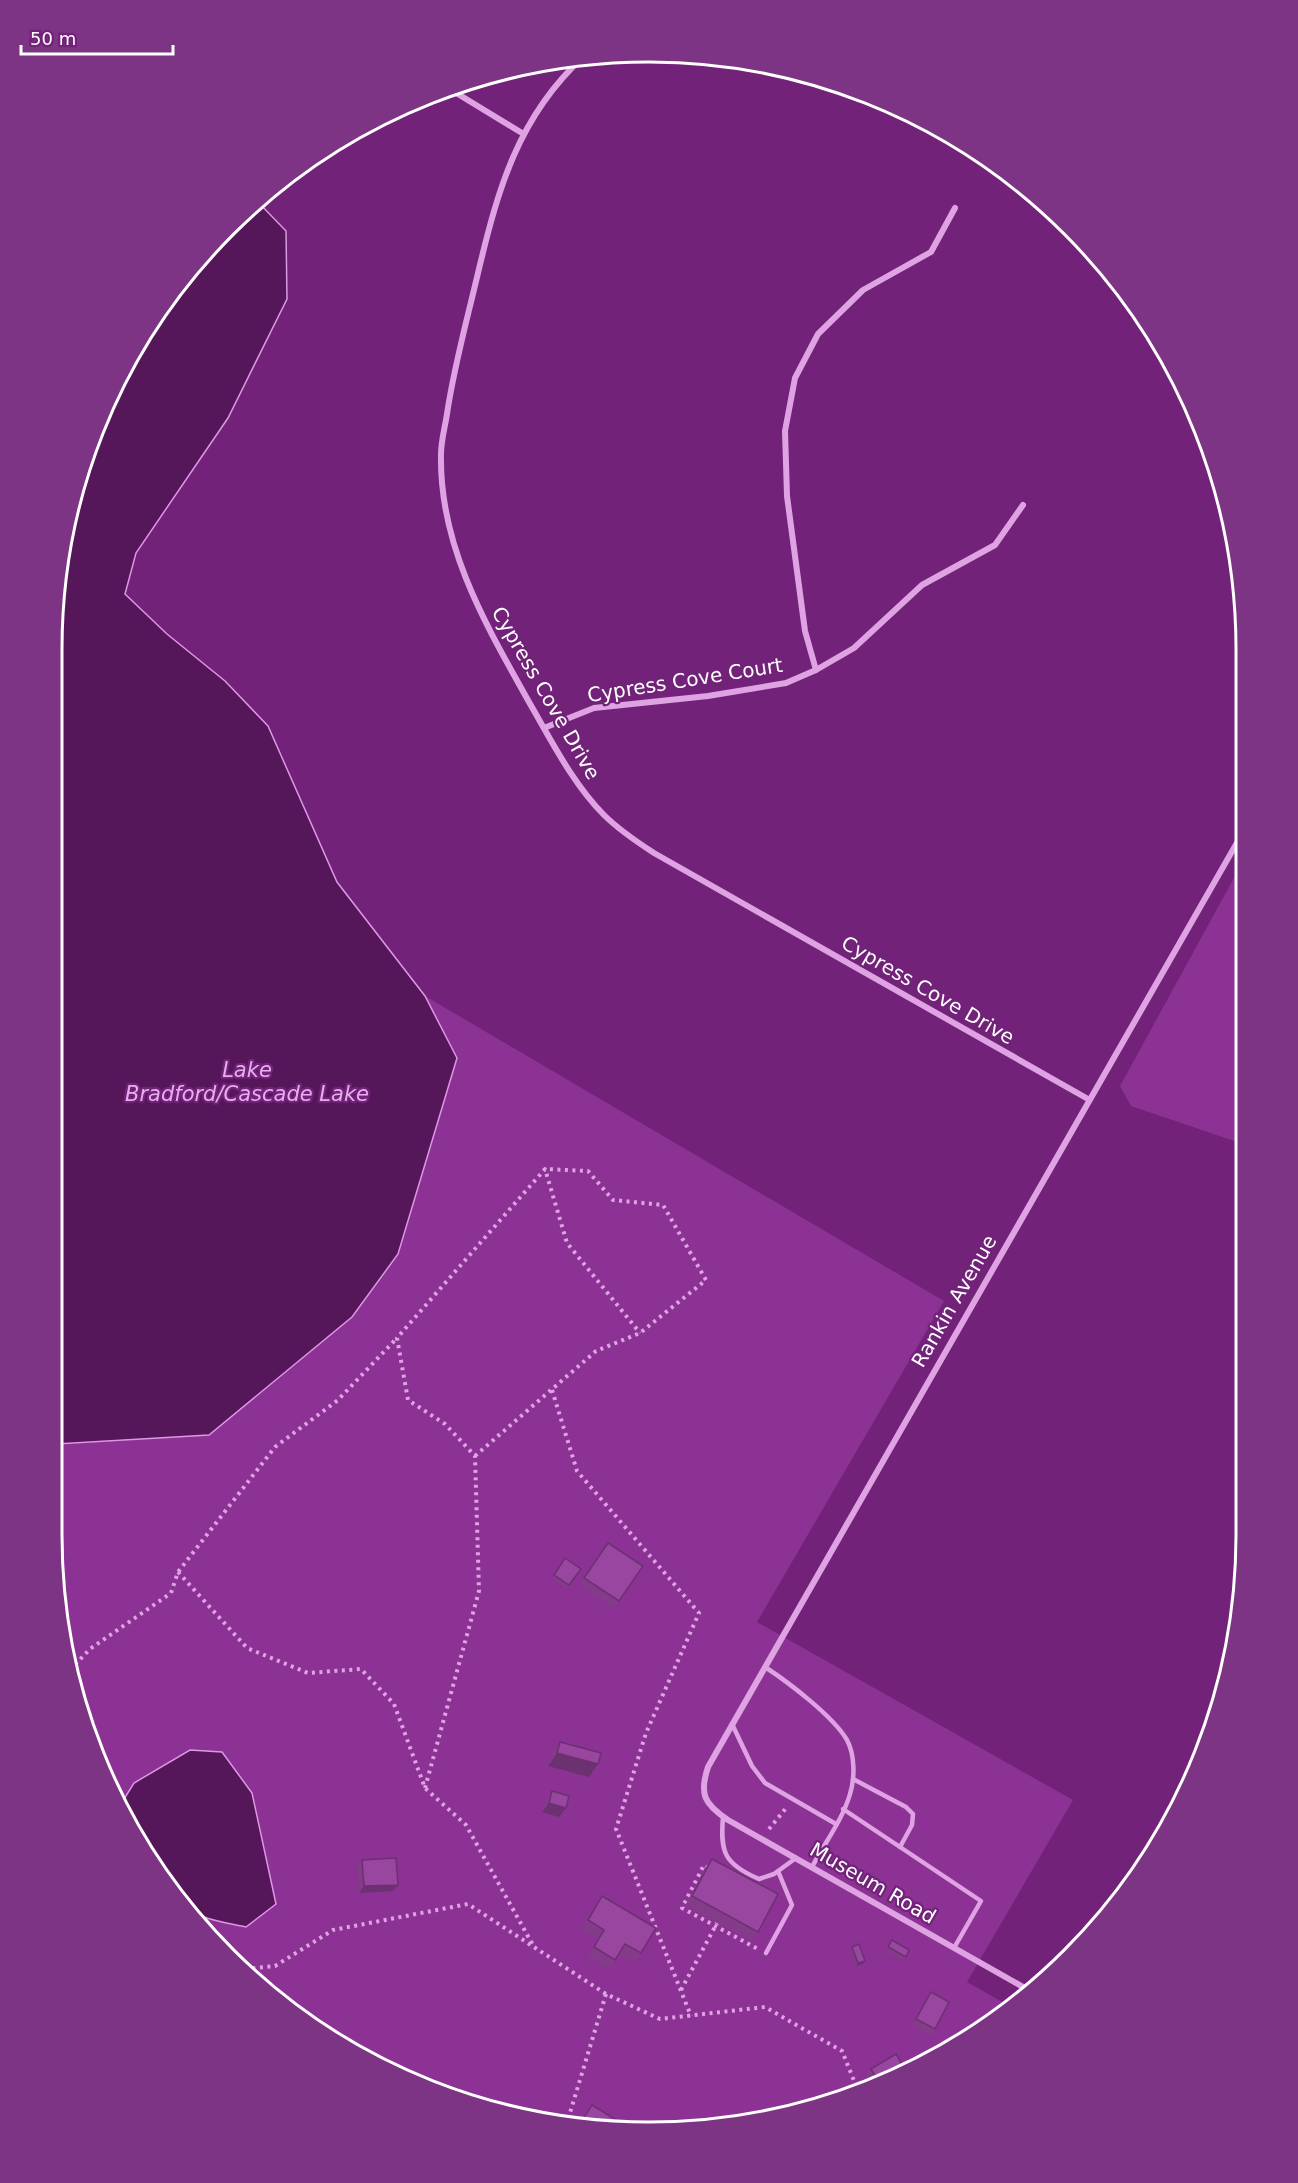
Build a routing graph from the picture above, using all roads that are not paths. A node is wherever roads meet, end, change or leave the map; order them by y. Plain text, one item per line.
1 (574, 67) edge
2 (458, 94) edge
3 (522, 133) junction
4 (955, 208) dead end
5 (1023, 505) dead end
6 (816, 670) junction
7 (544, 728) junction
8 (1236, 844) edge
9 (1088, 1100) junction
10 (765, 1667) junction
11 (732, 1724) junction
12 (853, 1779) junction
13 (704, 1797) joint
14 (843, 1809) junction
15 (723, 1817) junction
16 (836, 1824) junction
17 (900, 1847) junction
18 (796, 1858) junction
19 (812, 1867) junction
20 (778, 1871) junction
21 (954, 1948) junction
22 (765, 1953) road end
23 (1023, 1987) edge

1 - 3 street, Cypress Cove Drive
2 - 3 street
3 - 7 street, Cypress Cove Drive
4 - 6 street
5 - 6 street, Cypress Cove Court
6 - 7 street, Cypress Cove Court
7 - 9 street, Cypress Cove Drive
8 - 9 street, Rankin Avenue
9 - 10 street, Rankin Avenue
10 - 11 street, Rankin Avenue
10 - 12 lane
11 - 13 street, Rankin Avenue
11 - 16 lane
12 - 14 lane
12 - 17 lane
13 - 15 street, Museum Road
14 - 16 lane
14 - 17 lane
15 - 18 street, Museum Road
15 - 20 lane
16 - 19 lane
17 - 21 lane
18 - 19 street, Museum Road
18 - 20 lane
19 - 21 street, Museum Road
20 - 22 lane
21 - 23 street, Museum Road

